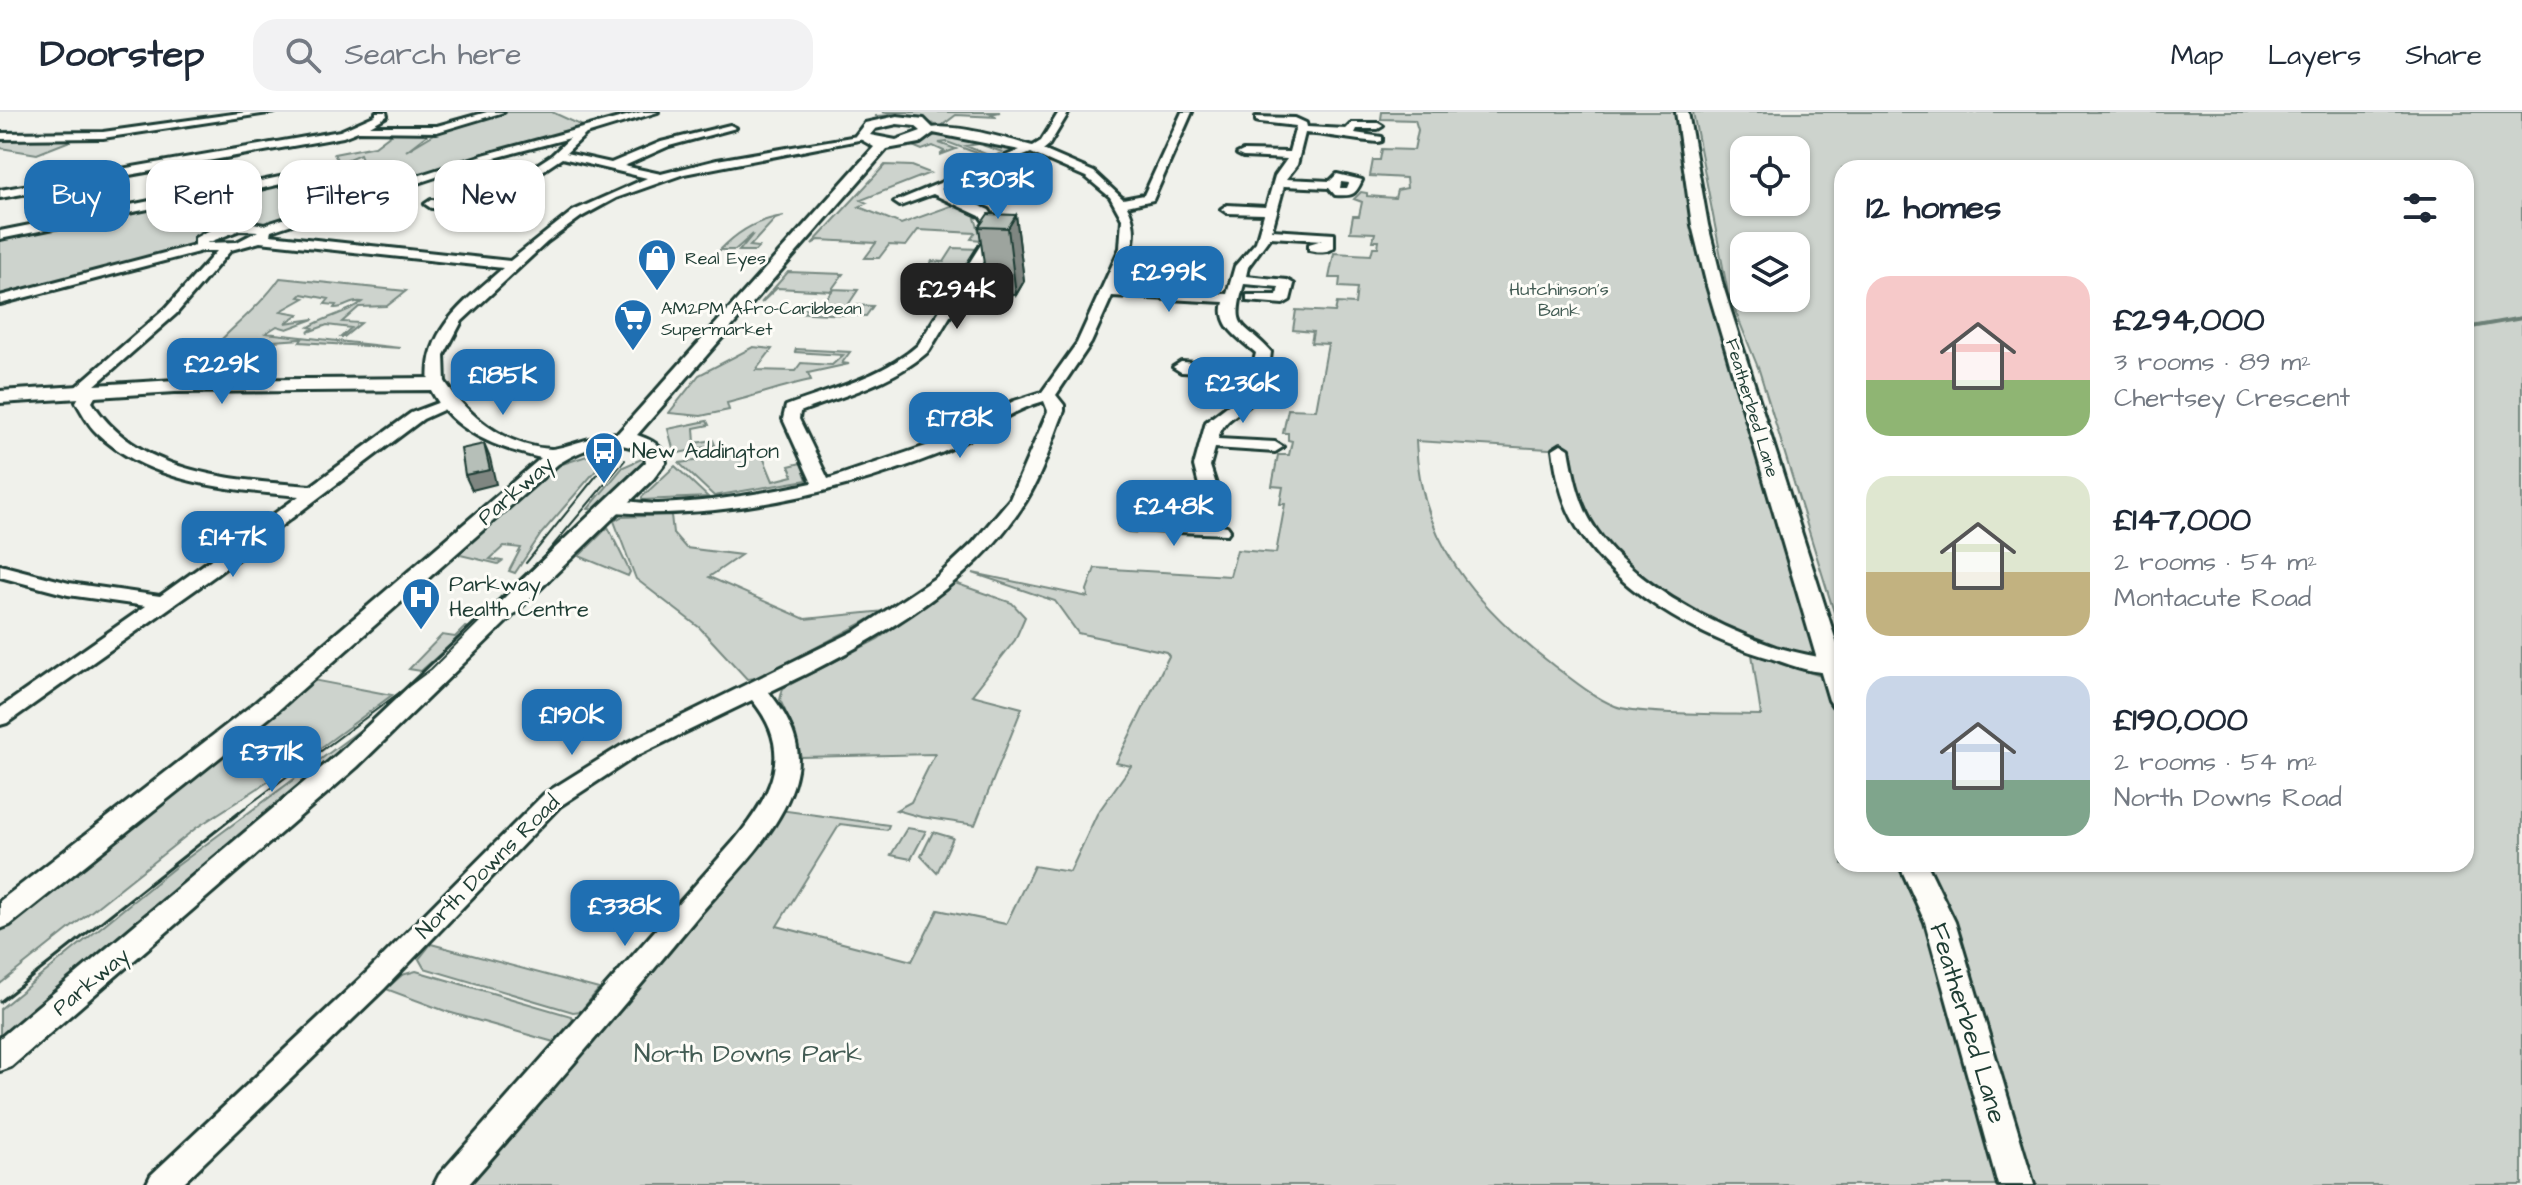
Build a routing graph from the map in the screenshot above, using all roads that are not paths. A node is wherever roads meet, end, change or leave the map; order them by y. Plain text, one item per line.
1 (270, 112) edge
2 (381, 112) edge
3 (499, 112) edge
4 (653, 112) edge
5 (1064, 112) edge
6 (1187, 112) edge
7 (1682, 112) edge
8 (862, 114) dead end
9 (1260, 119) dead end
10 (717, 120) dead end
11 (882, 122) junction
12 (1378, 126) dead end
13 (360, 129) junction
14 (581, 130) junction
15 (1301, 130) junction
16 (929, 131) junction
17 (1349, 132) junction
18 (0, 136) edge
19 (863, 138) junction
20 (1378, 139) dead end
21 (884, 144) junction
22 (1033, 149) junction
23 (1243, 154) dead end
24 (559, 155) junction
25 (1294, 156) junction
26 (195, 160) edge
27 (611, 167) junction
28 (146, 169) edge
29 (660, 177) junction
30 (1279, 182) junction
31 (1334, 185) dead end
32 (931, 191) junction
33 (0, 194) edge
34 (900, 202) dead end
35 (146, 203) edge
36 (431, 204) dead end
37 (1120, 204) junction
38 (1227, 209) dead end
39 (1271, 211) junction
40 (262, 233) junction
41 (1265, 233) junction
42 (0, 235) edge
43 (202, 247) junction
44 (1314, 247) dead end
45 (226, 248) junction
46 (514, 265) junction
47 (1237, 279) junction
48 (1108, 292) junction
49 (1232, 298) junction
50 (1252, 298) dead end
51 (0, 300) edge
52 (1181, 367) dead end
53 (1262, 371) junction
54 (437, 384) junction
55 (85, 390) junction
56 (1048, 395) junction
57 (0, 397) edge
58 (448, 404) junction
59 (623, 439) junction
60 (1208, 443) junction
61 (1275, 447) dead end
62 (1561, 449) dead end
63 (556, 456) junction
64 (822, 485) junction
65 (316, 492) junction
66 (613, 507) junction
67 (1129, 525) dead end
68 (0, 571) edge
69 (164, 603) junction
70 (1829, 666) junction
71 (1834, 679) edge
72 (755, 690) junction
73 (0, 718) edge
74 (1917, 872) edge
75 (0, 917) edge
76 (0, 1057) edge
77 (161, 1185) edge
78 (449, 1185) edge
79 (2016, 1185) edge

1 - 18 street
2 - 13 street
3 - 13 street
4 - 14 street
5 - 22 street
6 - 37 street
7 - 70 street, Featherbed Lane
8 - 11 street
9 - 15 street
10 - 27 street
11 - 16 street
11 - 19 street
12 - 17 street
13 - 26 street
14 - 24 street
14 - 40 street
15 - 17 street
15 - 25 street
16 - 21 street
16 - 22 street
17 - 20 street
19 - 21 street
19 - 29 street
21 - 59 street
22 - 32 street
22 - 37 street
23 - 25 street
24 - 27 street
24 - 36 street
25 - 30 street
27 - 29 street
28 - 33 street
29 - 46 street
30 - 31 street
30 - 39 street
32 - 34 street
32 - 64 street
35 - 42 street
37 - 48 street
38 - 39 street
39 - 41 street
40 - 43 street
40 - 45 street
40 - 46 street
41 - 44 street
41 - 47 street
43 - 45 street
43 - 51 street
45 - 55 street
46 - 54 street
47 - 49 street
47 - 50 street
48 - 49 street
48 - 56 street
49 - 53 street
52 - 53 street
53 - 60 street
54 - 55 street
54 - 58 street
55 - 57 street
55 - 65 street
56 - 64 street
56 - 72 street, North Downs Road
58 - 63 street
58 - 65 street
59 - 63 street, Parkway
59 - 66 street, Parkway
60 - 61 street
60 - 67 street
62 - 70 street
63 - 75 street, Parkway
64 - 66 street
65 - 69 street
66 - 76 street, Parkway
68 - 69 street
69 - 73 street
70 - 71 street, Featherbed Lane
72 - 77 street, North Downs Road
72 - 78 street
74 - 79 street, Featherbed Lane

